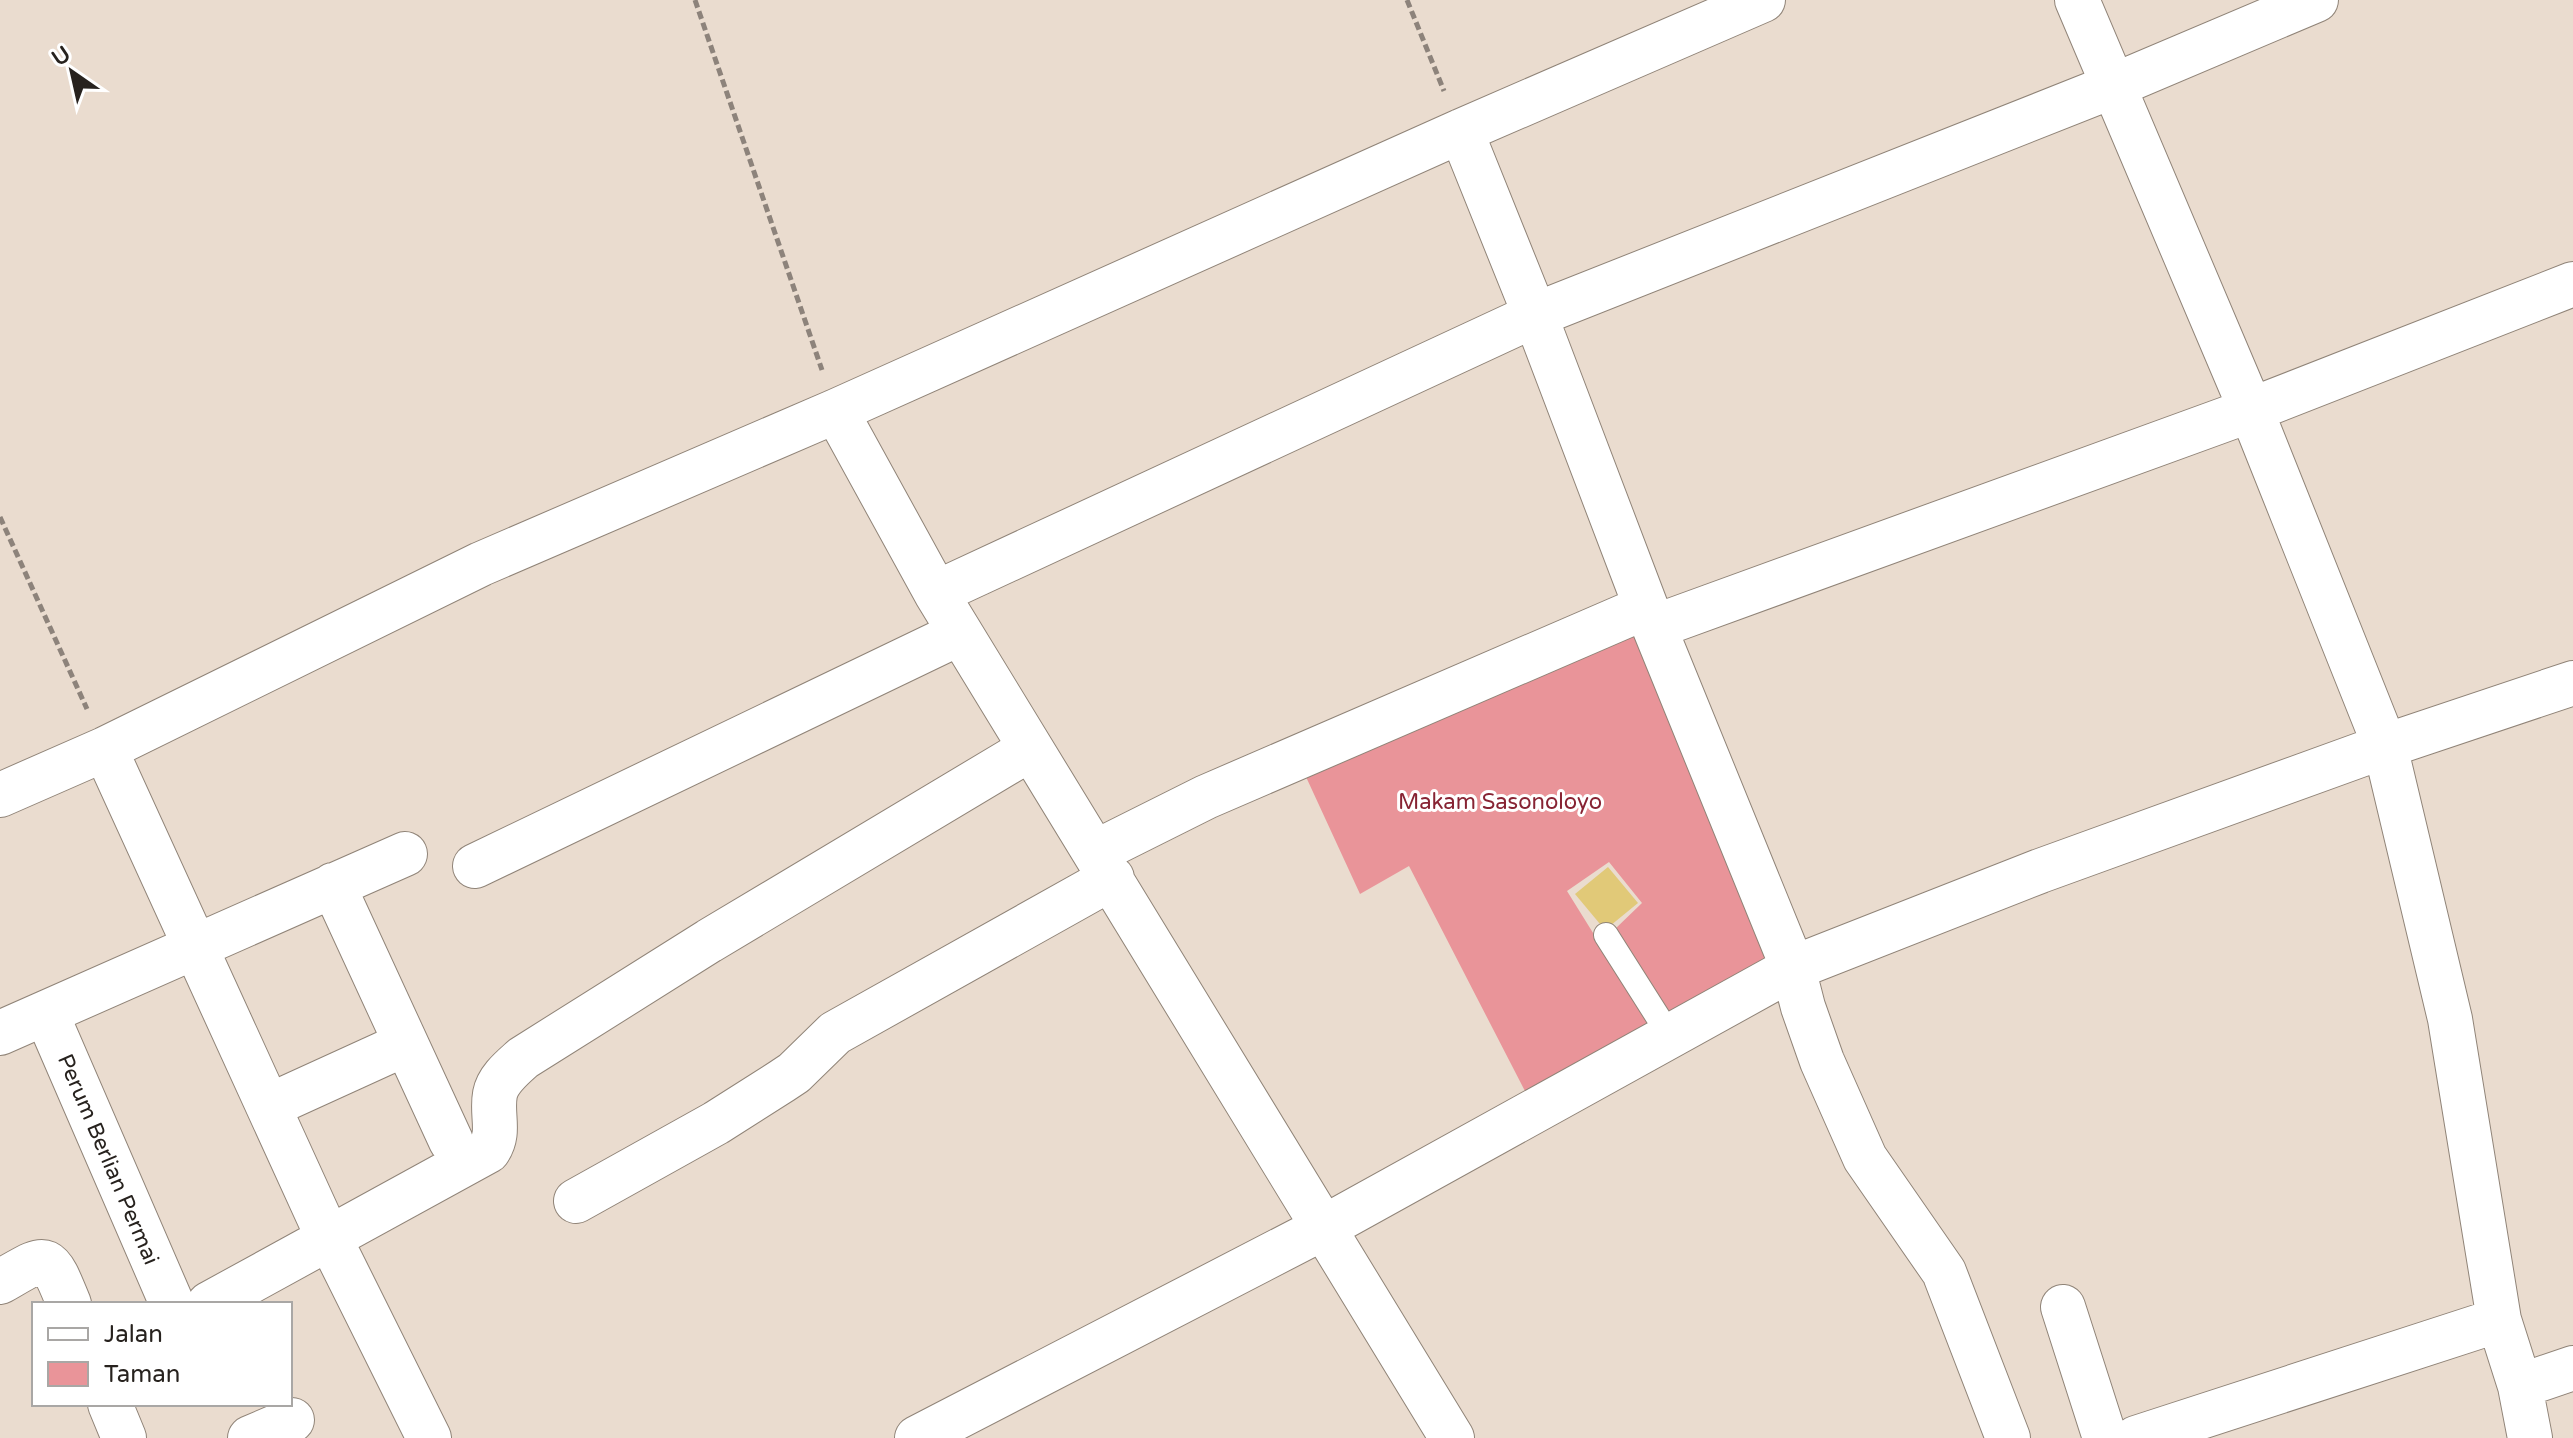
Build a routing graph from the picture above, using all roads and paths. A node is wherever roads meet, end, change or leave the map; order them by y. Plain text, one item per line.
1 (695, 0) edge
2 (1407, 0) edge
3 (1763, 0) edge
4 (2077, 0) edge
5 (2316, 0) edge
6 (2113, 86) junction
7 (1461, 131) junction
8 (2573, 284) edge
9 (1535, 315) junction
10 (2251, 410) junction
11 (836, 411) junction
12 (0, 517) edge
13 (936, 593) junction
14 (1650, 617) junction
15 (960, 633) junction
16 (2573, 683) edge
17 (2385, 746) junction
18 (105, 749) junction
19 (1030, 749) junction
20 (0, 795) edge
21 (405, 854) dead end
22 (1104, 865) junction
23 (475, 866) dead end
24 (333, 885) junction
25 (1606, 935) dead end
26 (197, 946) junction
27 (1793, 968) junction
28 (46, 1013) junction
29 (0, 1033) edge
30 (1670, 1036) junction
31 (405, 1044) junction
32 (269, 1106) junction
33 (451, 1141) dead end
34 (576, 1201) dead end
35 (1323, 1228) junction
36 (328, 1236) junction
37 (0, 1282) edge
38 (68, 1302) edge
39 (171, 1302) edge
40 (212, 1302) edge
41 (2063, 1307) dead end
42 (2499, 1320) junction
43 (2573, 1368) edge
44 (2520, 1386) junction
45 (111, 1406) edge
46 (292, 1420) dead end
47 (124, 1438) edge
48 (250, 1438) edge
49 (429, 1438) edge
50 (917, 1438) edge
51 (1452, 1438) edge
52 (2008, 1438) edge
53 (2105, 1438) edge
54 (2136, 1438) edge
55 (2530, 1438) edge

1 - 11 path
2 - 7 path
3 - 7 street
4 - 6 street
5 - 6 street
6 - 9 street
6 - 10 street
7 - 9 street
7 - 11 street
8 - 10 street
9 - 13 street
9 - 14 street
10 - 14 street
10 - 17 street
11 - 13 street
11 - 18 street
12 - 18 path
13 - 15 street
14 - 22 street
14 - 27 street
15 - 19 street
15 - 23 street
16 - 17 street
17 - 27 street
17 - 42 street
18 - 20 street
18 - 26 street
19 - 22 street
19 - 36 street
21 - 24 street
22 - 34 street
22 - 35 street
24 - 26 street
24 - 31 street
25 - 30 lane
26 - 28 street
26 - 32 street
27 - 30 street
27 - 52 street
28 - 29 street
28 - 39 street, Perum Berlian Permai
30 - 35 street
31 - 32 street
31 - 33 street
32 - 36 street
35 - 50 street
35 - 51 street
36 - 40 street
36 - 49 street
37 - 38 street
41 - 53 street
42 - 44 street
42 - 54 street
43 - 44 street
44 - 55 street
45 - 47 street
46 - 48 street

